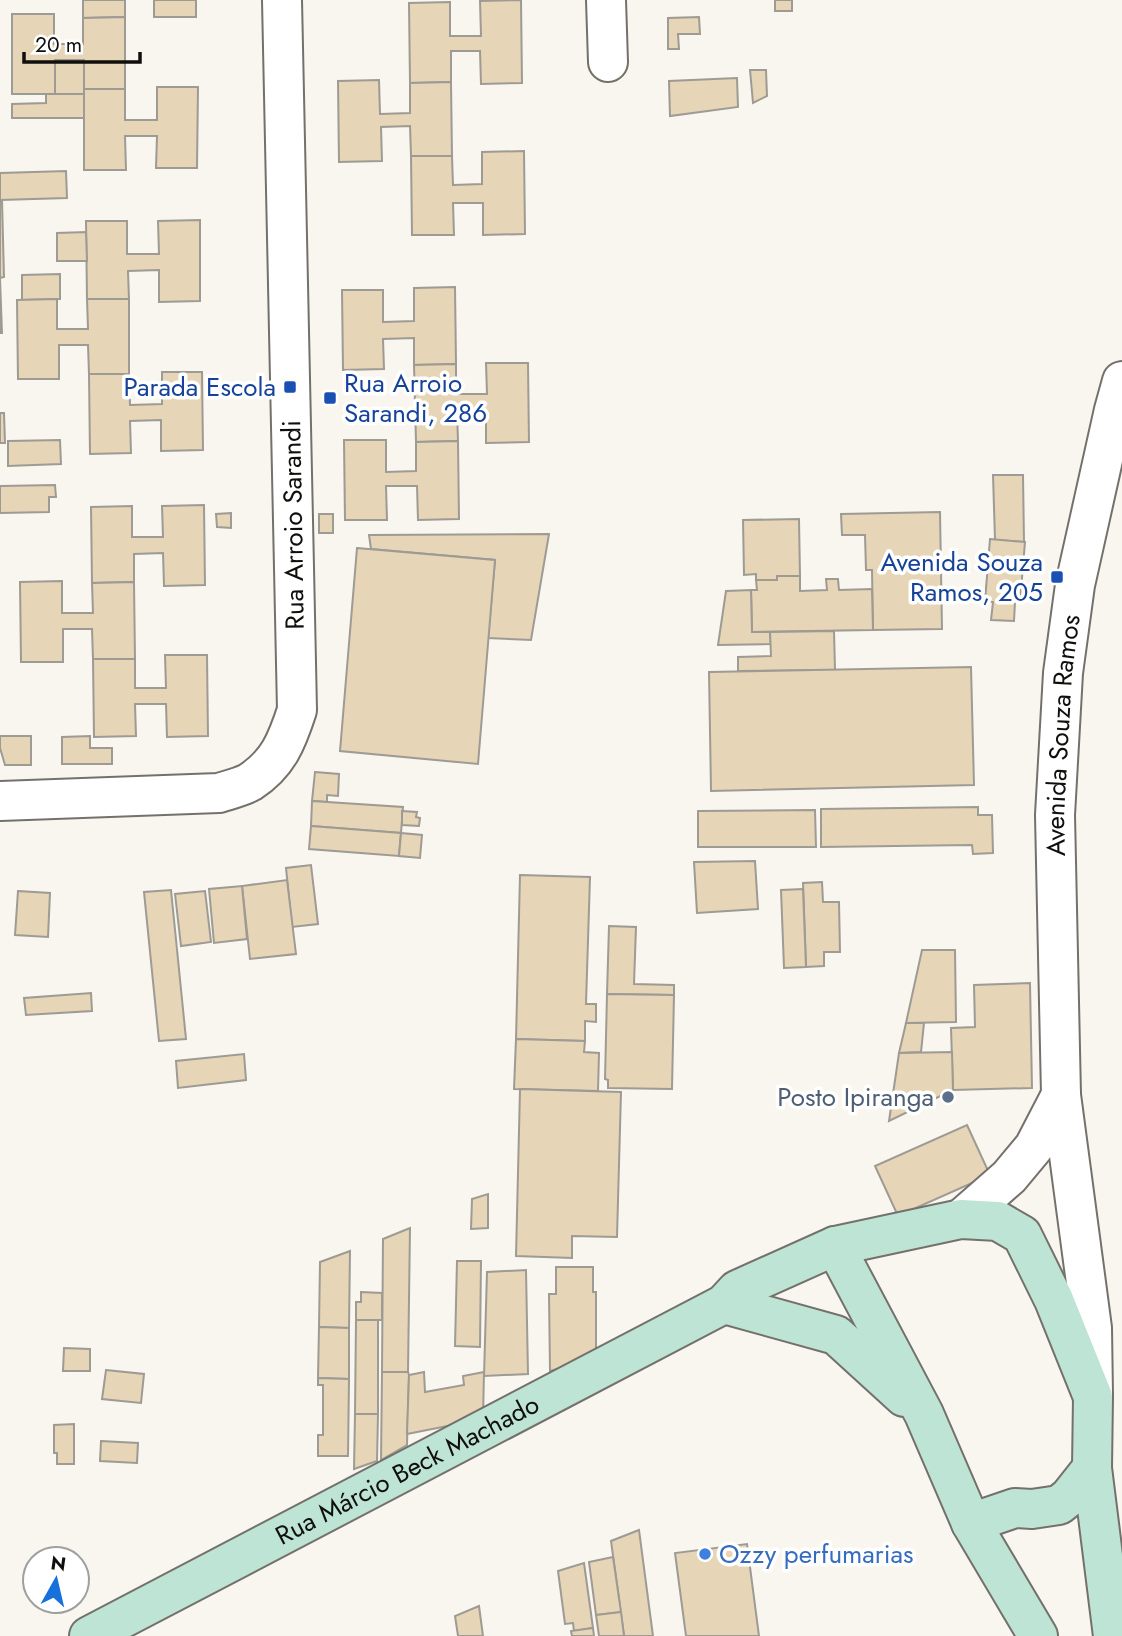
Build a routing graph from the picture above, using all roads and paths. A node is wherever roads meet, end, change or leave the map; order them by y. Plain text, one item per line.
1 (282, 0) edge
2 (607, 0) edge
3 (608, 62) dead end
4 (1122, 381) edge
5 (0, 801) edge
6 (1061, 1095) junction
7 (961, 1219) junction
8 (835, 1246) junction
9 (724, 1304) junction
10 (1093, 1397) junction
11 (924, 1415) junction
12 (1092, 1468) junction
13 (971, 1523) junction
14 (89, 1636) edge
15 (1038, 1636) edge
16 (1113, 1636) edge

1 - 5 street, Rua Arroio Sarandi
2 - 3 street
4 - 6 street, Avenida Souza Ramos
6 - 7 street, Avenida Souza Ramos
6 - 10 street, Avenida Souza Ramos
7 - 8 main road, Avenida Souza Ramos
7 - 10 main road, Avenida Souza Ramos
8 - 9 main road, Rua Márcio Beck Machado
8 - 11 main road
9 - 11 main road
9 - 14 main road, Rua Márcio Beck Machado
10 - 12 main road, Avenida Souza Ramos
11 - 13 main road
12 - 13 main road
12 - 16 main road, Avenida Souza Ramos
13 - 15 main road

